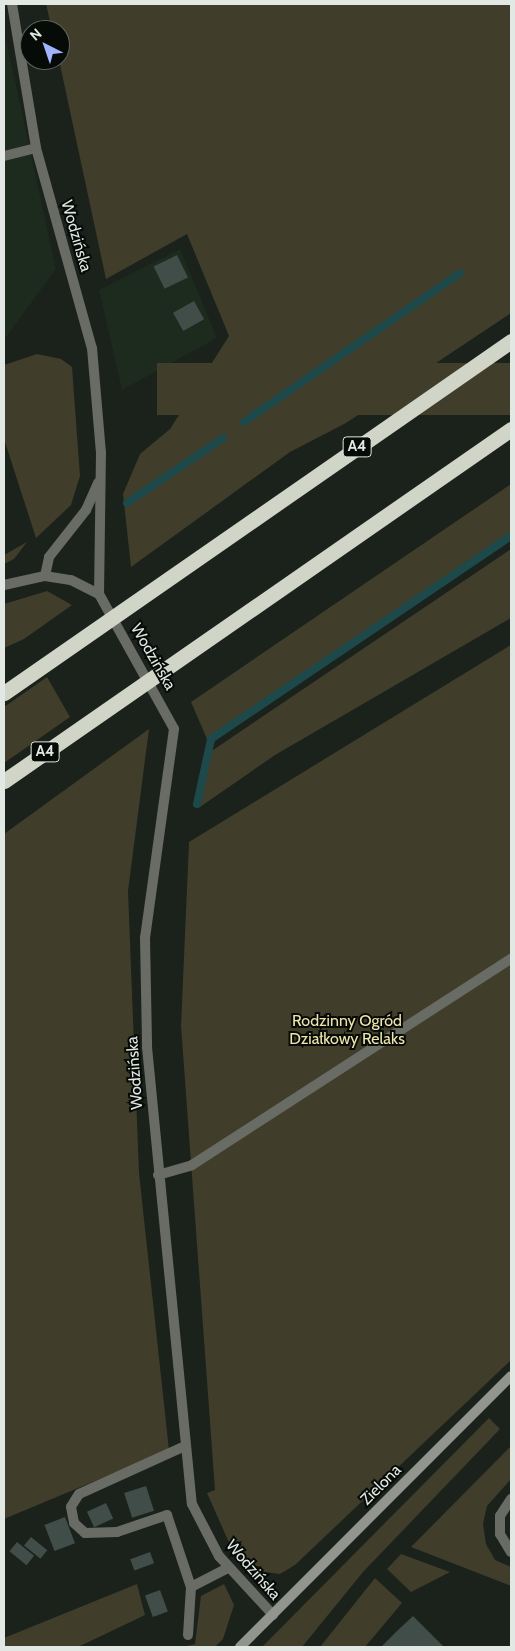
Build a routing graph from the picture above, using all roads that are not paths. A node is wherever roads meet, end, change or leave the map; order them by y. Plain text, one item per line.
1 (12, 4) edge
2 (36, 148) junction
3 (4, 156) edge
4 (511, 340) edge
5 (511, 429) edge
6 (100, 477) junction
7 (45, 576) junction
8 (4, 585) edge
9 (99, 594) junction
10 (4, 693) edge
11 (4, 781) edge
12 (511, 959) edge
13 (158, 1174) junction
14 (511, 1376) edge
15 (185, 1446) junction
16 (511, 1499) edge
17 (511, 1552) edge
18 (228, 1568) junction
19 (191, 1587) junction
20 (273, 1615) junction
21 (188, 1635) dead end
22 (240, 1647) edge

1 - 2 street, Wodzińska
2 - 3 street
2 - 6 street, Wodzińska
4 - 10 highway, A4
5 - 11 highway, A4
6 - 7 street, Wodzińska
6 - 9 street, Wodzińska
7 - 8 street
7 - 9 street
9 - 13 street, Wodzińska
12 - 13 street
13 - 15 street, Wodzińska
14 - 20 main road, Zielona
15 - 18 street, Wodzińska
15 - 19 street
16 - 17 street
18 - 19 street
18 - 20 street, Wodzińska
19 - 21 street
20 - 22 main road, Wodzińska

